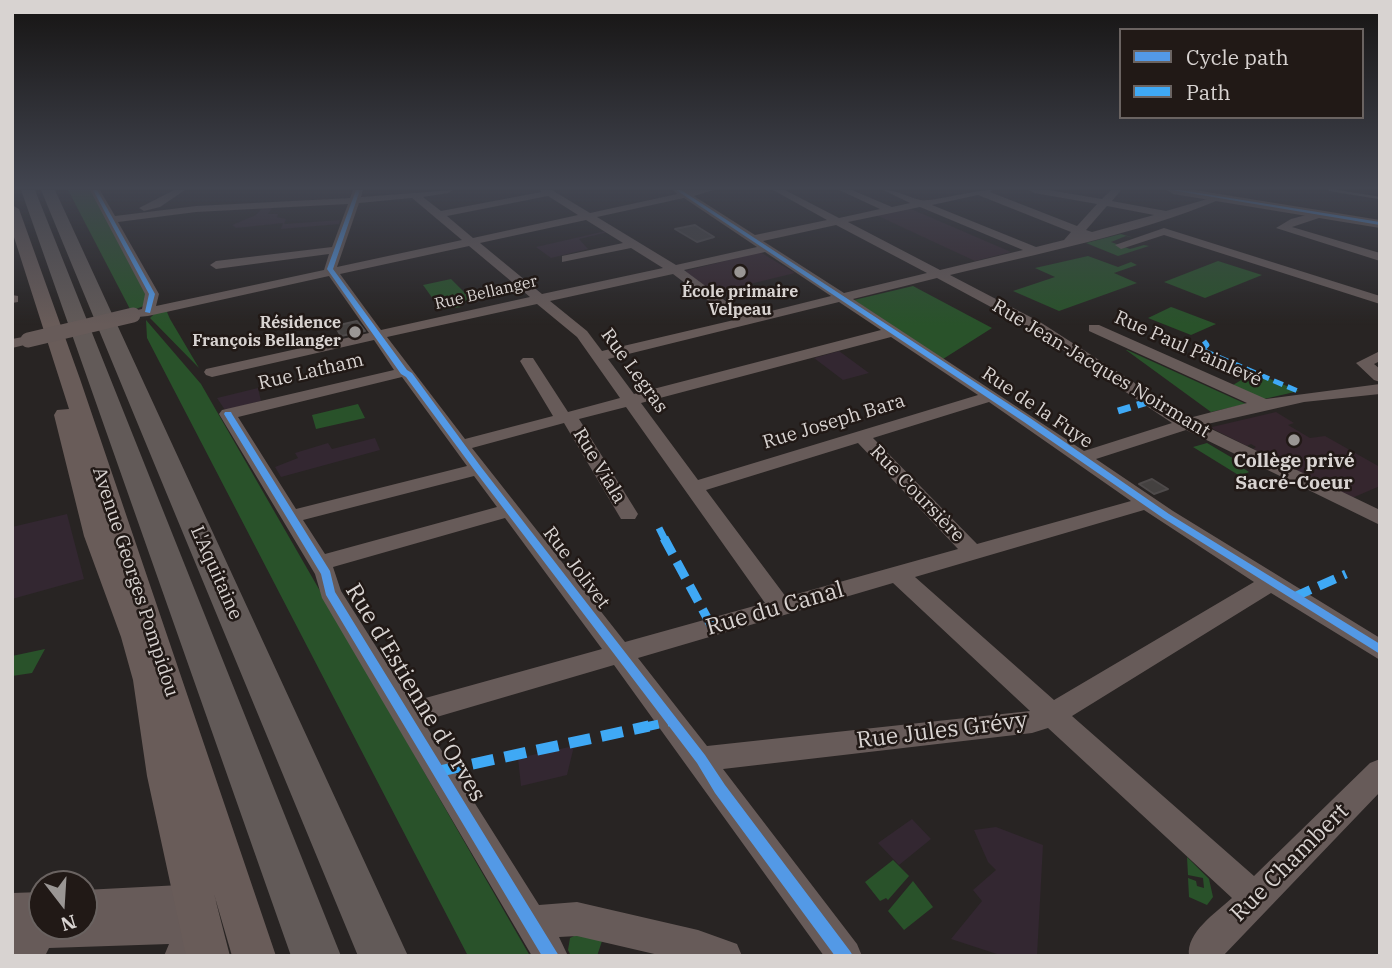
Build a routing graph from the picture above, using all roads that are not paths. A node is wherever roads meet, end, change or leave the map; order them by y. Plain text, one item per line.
1 (24, 235) edge
2 (26, 235) edge
3 (68, 235) edge
4 (121, 235) edge
5 (341, 235) edge
6 (463, 235) edge
7 (502, 235) edge
8 (620, 235) edge
9 (748, 235) edge
10 (772, 235) edge
11 (861, 235) edge
12 (1011, 235) edge
13 (1072, 235) edge
14 (1134, 235) edge
15 (1151, 235) edge
16 (1178, 235) edge
17 (1203, 235) edge
18 (1306, 235) edge
19 (1092, 236) edge
20 (1142, 238) junction
21 (754, 239) junction
22 (471, 242) junction
23 (634, 244) junction
24 (1036, 244) junction
25 (1061, 244) junction
26 (1121, 245) dead end
27 (12, 248) edge
28 (768, 248) junction
29 (335, 250) junction
30 (1380, 257) edge
31 (566, 259) dead end
32 (216, 265) dead end
33 (674, 269) junction
34 (332, 271) junction
35 (936, 275) junction
36 (1329, 279) junction
37 (1380, 290) edge
38 (842, 298) junction
39 (540, 299) junction
40 (1380, 300) edge
41 (140, 313) junction
42 (744, 321) junction
43 (1094, 328) dead end
44 (891, 332) junction
45 (379, 335) junction
46 (28, 340) joint
47 (12, 344) edge
48 (1380, 355) edge
49 (598, 357) junction
50 (528, 360) dead end
51 (212, 372) dead end
52 (404, 372) junction
53 (1380, 377) edge
54 (1380, 389) edge
55 (988, 397) junction
56 (630, 401) junction
57 (1265, 405) junction
58 (228, 414) joint
59 (566, 418) junction
60 (1188, 424) junction
61 (861, 436) junction
62 (461, 445) junction
63 (1080, 458) junction
64 (478, 469) junction
65 (692, 488) junction
66 (1146, 503) junction
67 (510, 510) junction
68 (628, 514) dead end
69 (289, 517) junction
70 (1380, 518) edge
71 (973, 552) junction
72 (319, 563) junction
73 (897, 574) junction
74 (1271, 582) junction
75 (780, 607) junction
76 (1380, 650) edge
77 (619, 653) junction
78 (1053, 714) junction
79 (404, 715) junction
80 (701, 759) junction
81 (1380, 772) edge
82 (236, 895) junction
83 (1255, 898) junction
84 (12, 909) edge
85 (98, 910) edge
86 (532, 922) junction
87 (28, 925) edge
88 (98, 932) edge
89 (196, 934) edge
90 (254, 956) edge
91 (316, 956) edge
92 (383, 956) edge
93 (551, 956) edge
94 (725, 956) edge
95 (845, 956) edge
96 (1206, 956) edge

1 - 82 main road, Avenue Georges Pompidou
2 - 91 highway, L'Aquitaine
3 - 92 highway, L'Aquitaine
4 - 41 street
5 - 29 street
6 - 22 street, Rue Legras
7 - 22 street
8 - 23 street
9 - 21 street, Rue de la Fuye
10 - 21 street
11 - 35 street, Rue Jean-Jacques Noirmant
12 - 24 street
13 - 25 street
14 - 20 street
15 - 20 street
16 - 36 street
17 - 36 street
18 - 30 street
19 - 25 street
20 - 26 street
21 - 28 street, Rue de la Fuye
22 - 34 street
22 - 39 street, Rue Legras
23 - 31 street
23 - 33 street
24 - 25 street
24 - 35 street
27 - 89 main road, Avenue Georges Pompidou
28 - 33 street, Rue Bellanger
28 - 38 street, Rue de la Fuye
29 - 32 street
29 - 34 street
33 - 39 street, Rue Bellanger
33 - 42 street
34 - 41 street
34 - 45 street, Rue Jolivet
35 - 38 street
35 - 60 street, Rue Jean-Jacques Noirmant
36 - 37 street
36 - 40 street
38 - 42 street
38 - 44 street, Rue de la Fuye
39 - 45 street, Rue Bellanger
39 - 49 street, Rue Legras
41 - 46 street, bridge
42 - 49 street
43 - 57 street, Rue Paul Painlevé
44 - 55 street, Rue de la Fuye
44 - 56 street
45 - 51 street, Rue Bellanger
45 - 52 street, Rue Jolivet
46 - 47 street
48 - 53 street
49 - 56 street, Rue Legras
50 - 59 street, Rue Viala
52 - 58 street, Rue Latham
52 - 62 street, Rue Jolivet
54 - 57 street
55 - 61 street, Rue Joseph Bara
55 - 63 street, Rue de la Fuye
56 - 59 street
56 - 65 street, Rue Legras
57 - 60 street
58 - 69 street, Rue d'Estienne d'Orves
59 - 62 street
59 - 68 street, Rue Viala
60 - 63 street
60 - 70 street, Rue Jean-Jacques Noirmant
61 - 65 street, Rue Joseph Bara
61 - 71 street, Rue Coursière
62 - 64 street, Rue Jolivet
63 - 66 street, Rue de la Fuye
64 - 67 street, Rue Jolivet
64 - 69 street
65 - 75 street, Rue Legras
66 - 71 street, Rue du Canal
66 - 74 street, Rue de la Fuye
67 - 72 street
67 - 77 street, Rue Jolivet
69 - 72 street, Rue d'Estienne d'Orves
71 - 73 street, Rue du Canal
72 - 79 street, Rue d'Estienne d'Orves
73 - 75 street, Rue du Canal
73 - 78 street
74 - 76 street, Rue de la Fuye
74 - 78 street, Rue Jules Grévy
75 - 77 street, Rue du Canal
77 - 79 street, Rue du Canal
77 - 80 street, Rue Jolivet
78 - 80 street, Rue Jules Grévy
78 - 83 street
79 - 86 street, Rue d'Estienne d'Orves
80 - 95 street, Rue Jolivet
81 - 83 street, Rue Chambert
82 - 89 street
82 - 90 main road, Avenue Georges Pompidou
83 - 96 street, Rue Chambert
84 - 87 street
85 - 89 street
86 - 93 street, Rue d'Estienne d'Orves
86 - 94 street
88 - 89 street

